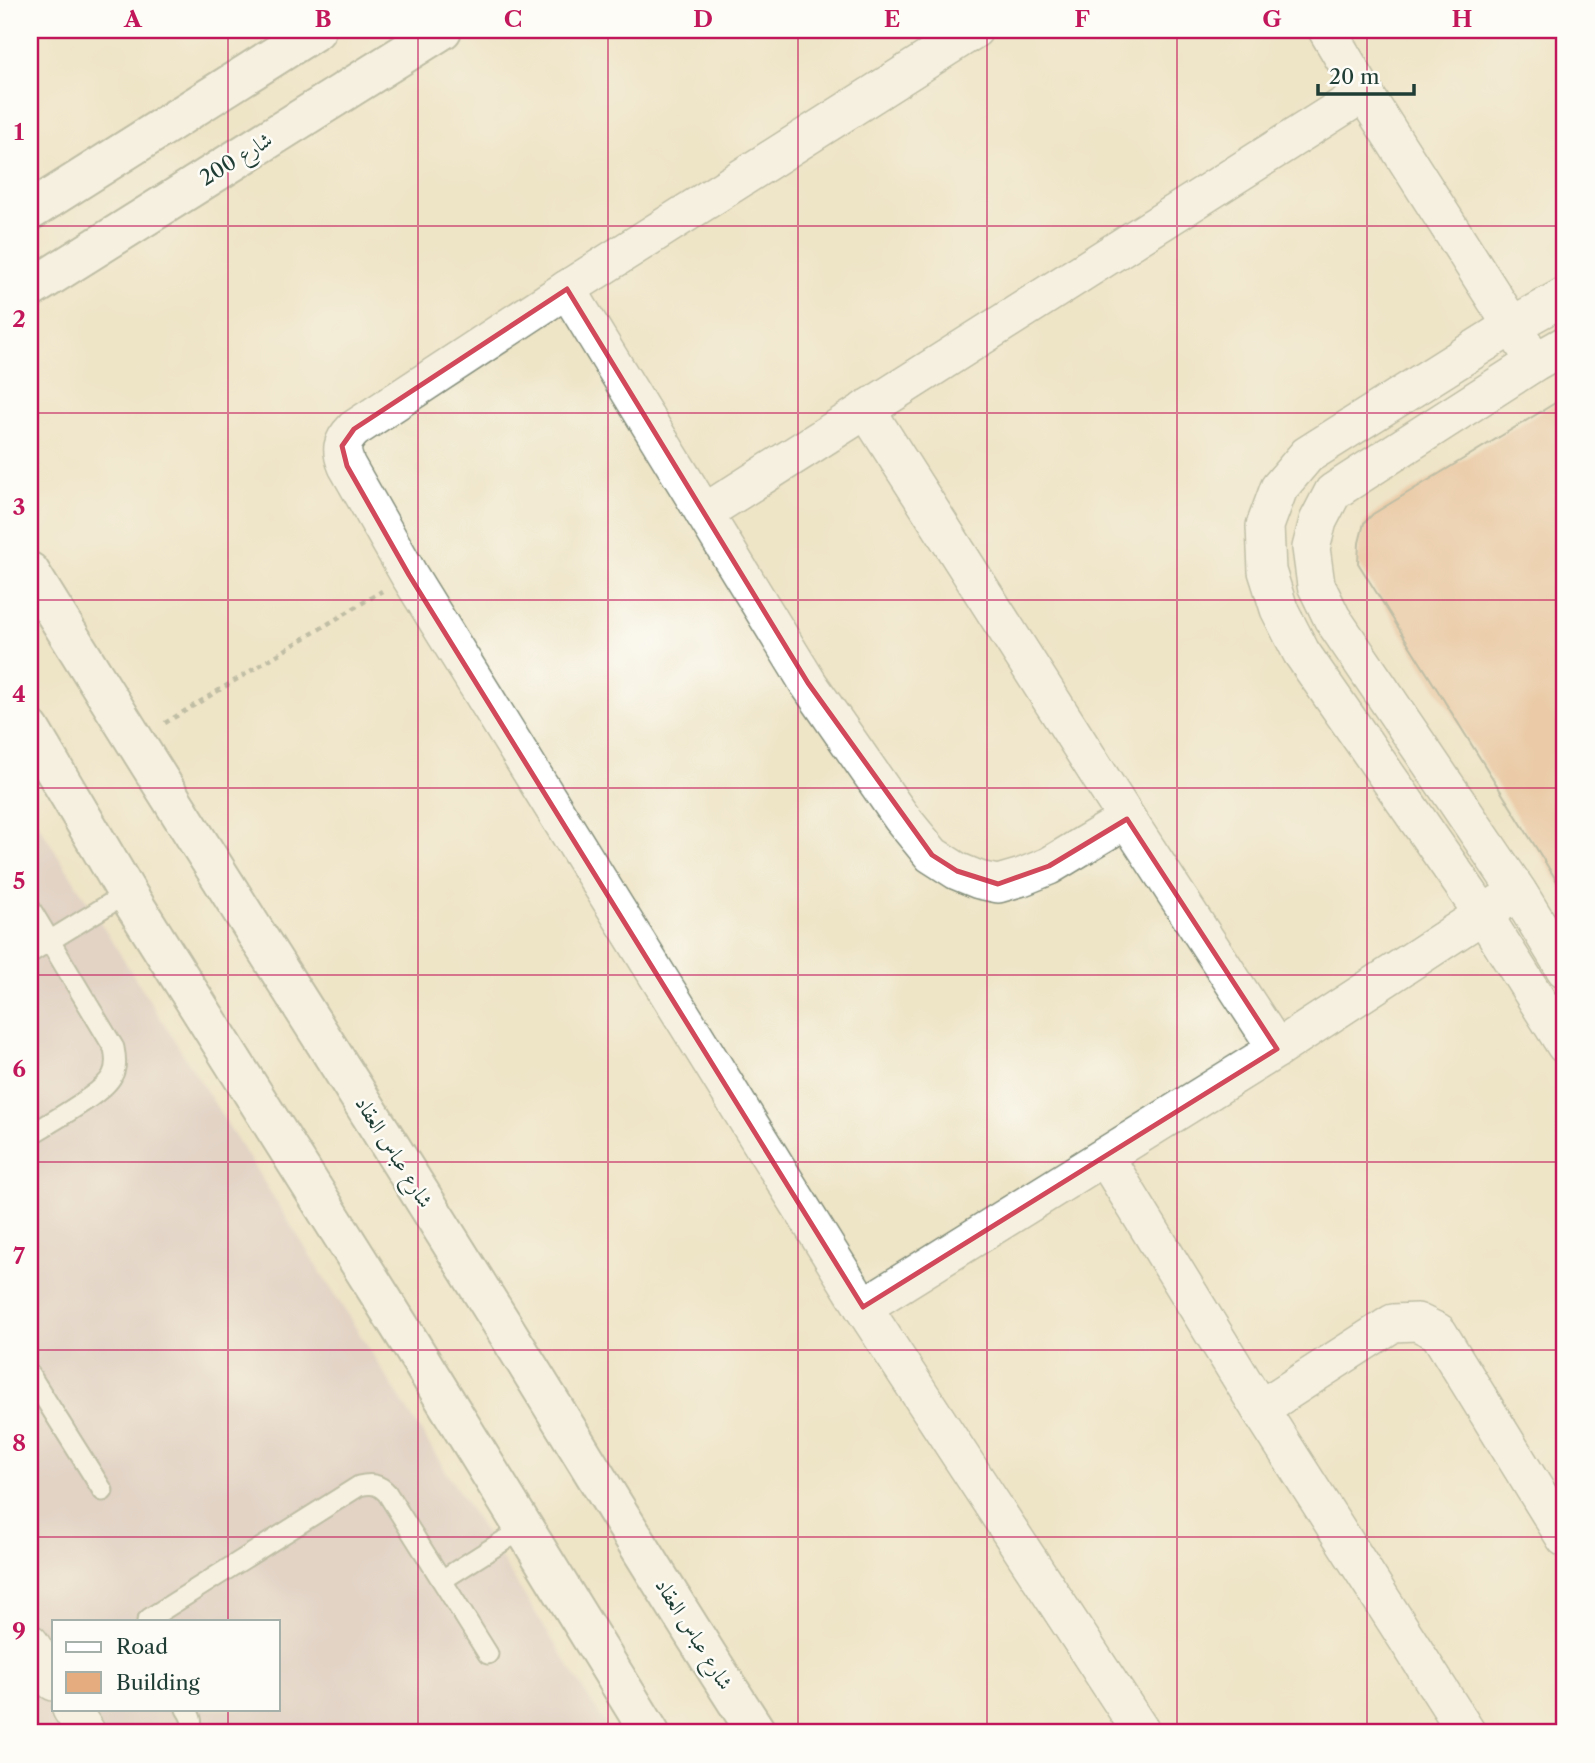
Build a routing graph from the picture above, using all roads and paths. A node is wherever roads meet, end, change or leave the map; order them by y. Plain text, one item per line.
1 (316, 30) edge
2 (442, 30) edge
3 (974, 30) edge
4 (1327, 30) edge
5 (1364, 93) junction
6 (30, 211) edge
7 (30, 289) edge
8 (567, 289) junction
9 (1565, 296) edge
10 (1513, 325) junction
11 (1550, 353) edge
12 (866, 409) junction
13 (704, 513) junction
14 (30, 572) edge
15 (409, 575) junction
16 (30, 729) edge
17 (134, 742) junction
18 (1127, 819) junction
19 (1518, 892) junction
20 (127, 894) junction
21 (30, 908) edge
22 (1483, 914) junction
23 (50, 941) junction
24 (30, 953) edge
25 (1565, 969) edge
26 (1565, 1045) edge
27 (1277, 1049) junction
28 (30, 1135) edge
29 (1105, 1157) junction
30 (863, 1307) junction
31 (30, 1375) edge
32 (1260, 1409) junction
33 (103, 1491) dead end
34 (524, 1528) junction
35 (1565, 1538) edge
36 (442, 1580) junction
37 (148, 1620) edge
38 (30, 1643) edge
39 (488, 1654) dead end
40 (52, 1679) edge
41 (72, 1710) edge
42 (187, 1710) edge
43 (87, 1733) edge
44 (188, 1733) edge
45 (650, 1733) edge
46 (757, 1733) edge
47 (1142, 1733) edge
48 (1468, 1733) edge

1 - 6 street
2 - 7 street, شارع 200
3 - 8 street
4 - 5 street
5 - 10 street
5 - 12 street
8 - 13 street
8 - 15 street
9 - 10 street
10 - 11 street
10 - 22 street
11 - 19 street
12 - 13 street
12 - 18 street
13 - 18 street
14 - 17 street, شارع عباس العقاد
15 - 17 path
15 - 30 street
16 - 20 street
17 - 46 street, شارع عباس العقاد
18 - 27 street
19 - 22 street
19 - 25 street
20 - 23 lane
20 - 34 street
21 - 23 lane
22 - 26 street
22 - 27 street
23 - 24 lane
23 - 28 lane
27 - 29 street
29 - 30 street
29 - 32 street
30 - 47 street
31 - 33 lane
32 - 35 street
32 - 48 street
34 - 36 lane
34 - 45 street
36 - 37 lane
36 - 39 lane
38 - 40 street
41 - 43 street
42 - 44 lane

